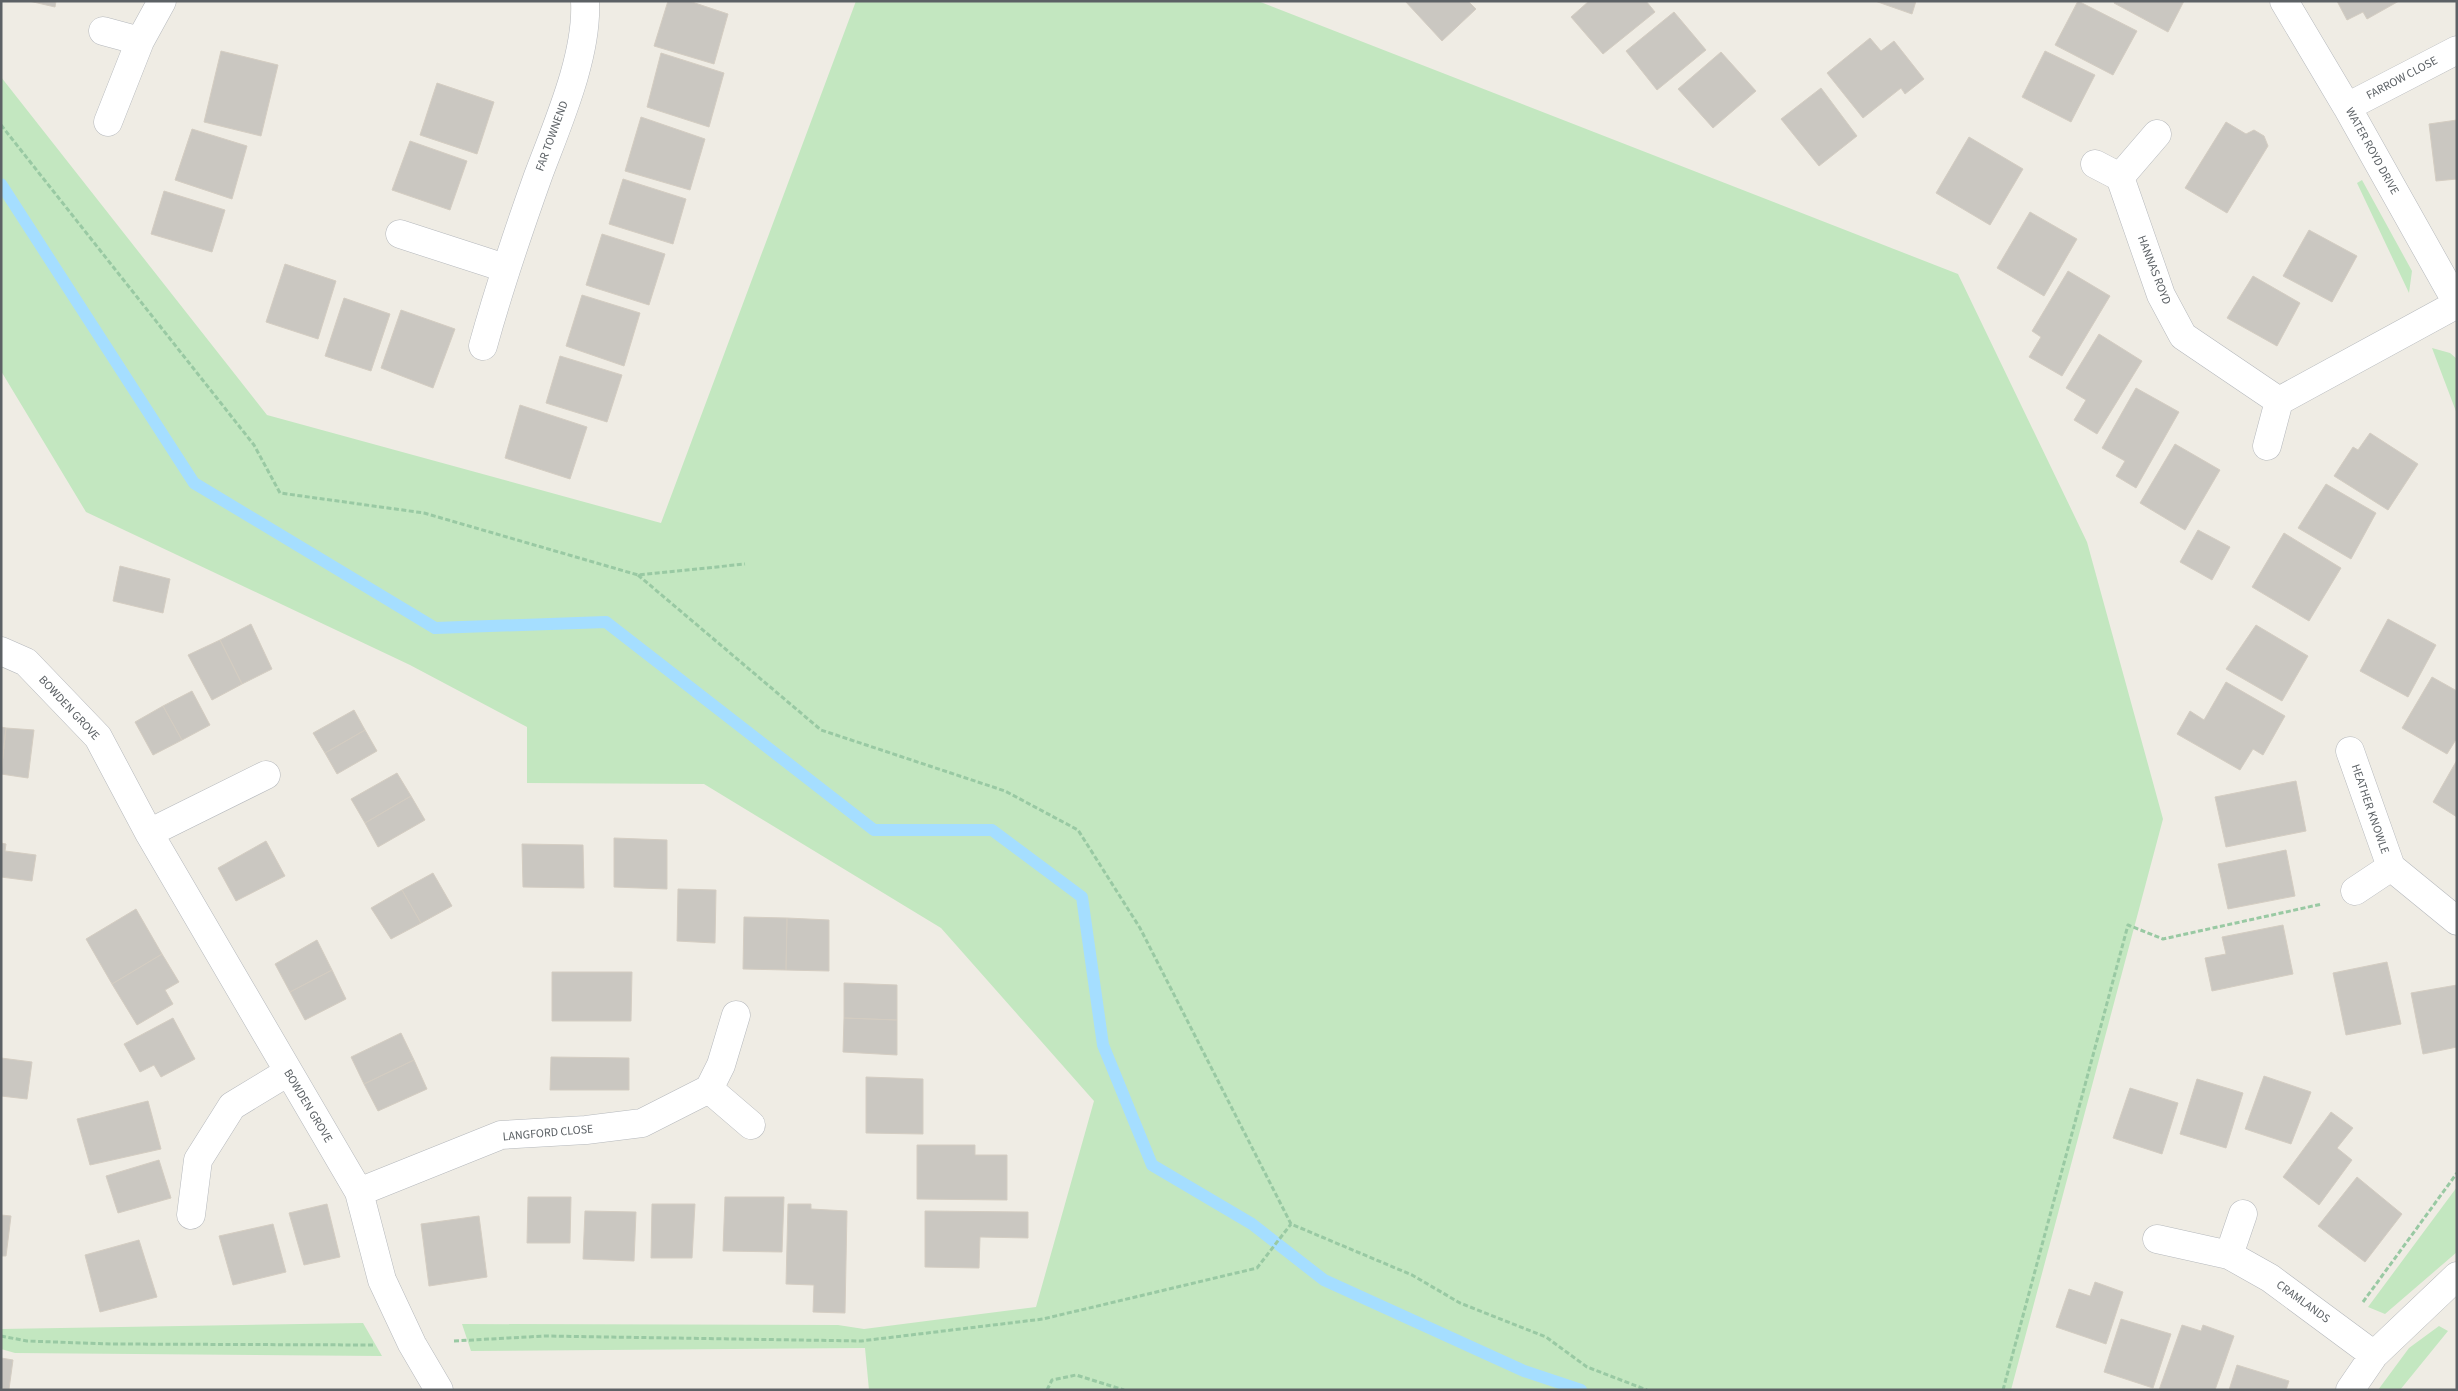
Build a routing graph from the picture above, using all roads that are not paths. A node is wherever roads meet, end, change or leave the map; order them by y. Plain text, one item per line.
1 (162, 1) edge
2 (585, 1) edge
3 (2284, 1) edge
4 (103, 31) dead end
5 (140, 41) junction
6 (2457, 50) edge
7 (2347, 107) junction
8 (108, 122) dead end
9 (2157, 134) dead end
10 (2095, 164) dead end
11 (2120, 177) junction
12 (400, 234) dead end
13 (505, 268) junction
14 (2457, 304) edge
15 (483, 346) dead end
16 (2279, 401) junction
17 (2266, 446) dead end
18 (1, 651) edge
19 (2350, 751) dead end
20 (266, 775) dead end
21 (149, 833) junction
22 (2391, 867) junction
23 (2355, 891) road end
24 (2457, 921) edge
25 (736, 1015) dead end
26 (288, 1072) junction
27 (708, 1089) junction
28 (751, 1125) dead end
29 (359, 1192) junction
30 (2243, 1214) dead end
31 (191, 1215) dead end
32 (2158, 1239) dead end
33 (2229, 1255) junction
34 (2457, 1276) edge
35 (2374, 1355) junction
36 (439, 1390) edge
37 (2350, 1390) edge

1 - 5 street
2 - 13 street, FAR TOWNEND
3 - 7 street, WATER ROYD DRIVE
4 - 5 street
5 - 8 street
6 - 7 street, FARROW CLOSE
7 - 14 street, WATER ROYD DRIVE
9 - 11 street
10 - 11 street
11 - 16 street, HANNAS ROYD
12 - 13 street
13 - 15 street, FAR TOWNEND
14 - 16 street
16 - 17 street
18 - 21 street, BOWDEN GROVE
19 - 22 street, HEATHER KNOWLE
20 - 21 street
21 - 26 street, BOWDEN GROVE
22 - 23 street, HEATHER KNOWLE
22 - 24 street, HEATHER KNOWLE
25 - 27 street
26 - 29 street, BOWDEN GROVE
26 - 31 street
27 - 28 street
27 - 29 street, LANGFORD CLOSE
29 - 36 street, BOWDEN GROVE
30 - 33 street
32 - 33 street, CRAMLANDS
33 - 35 street, CRAMLANDS
34 - 35 street
35 - 37 street

